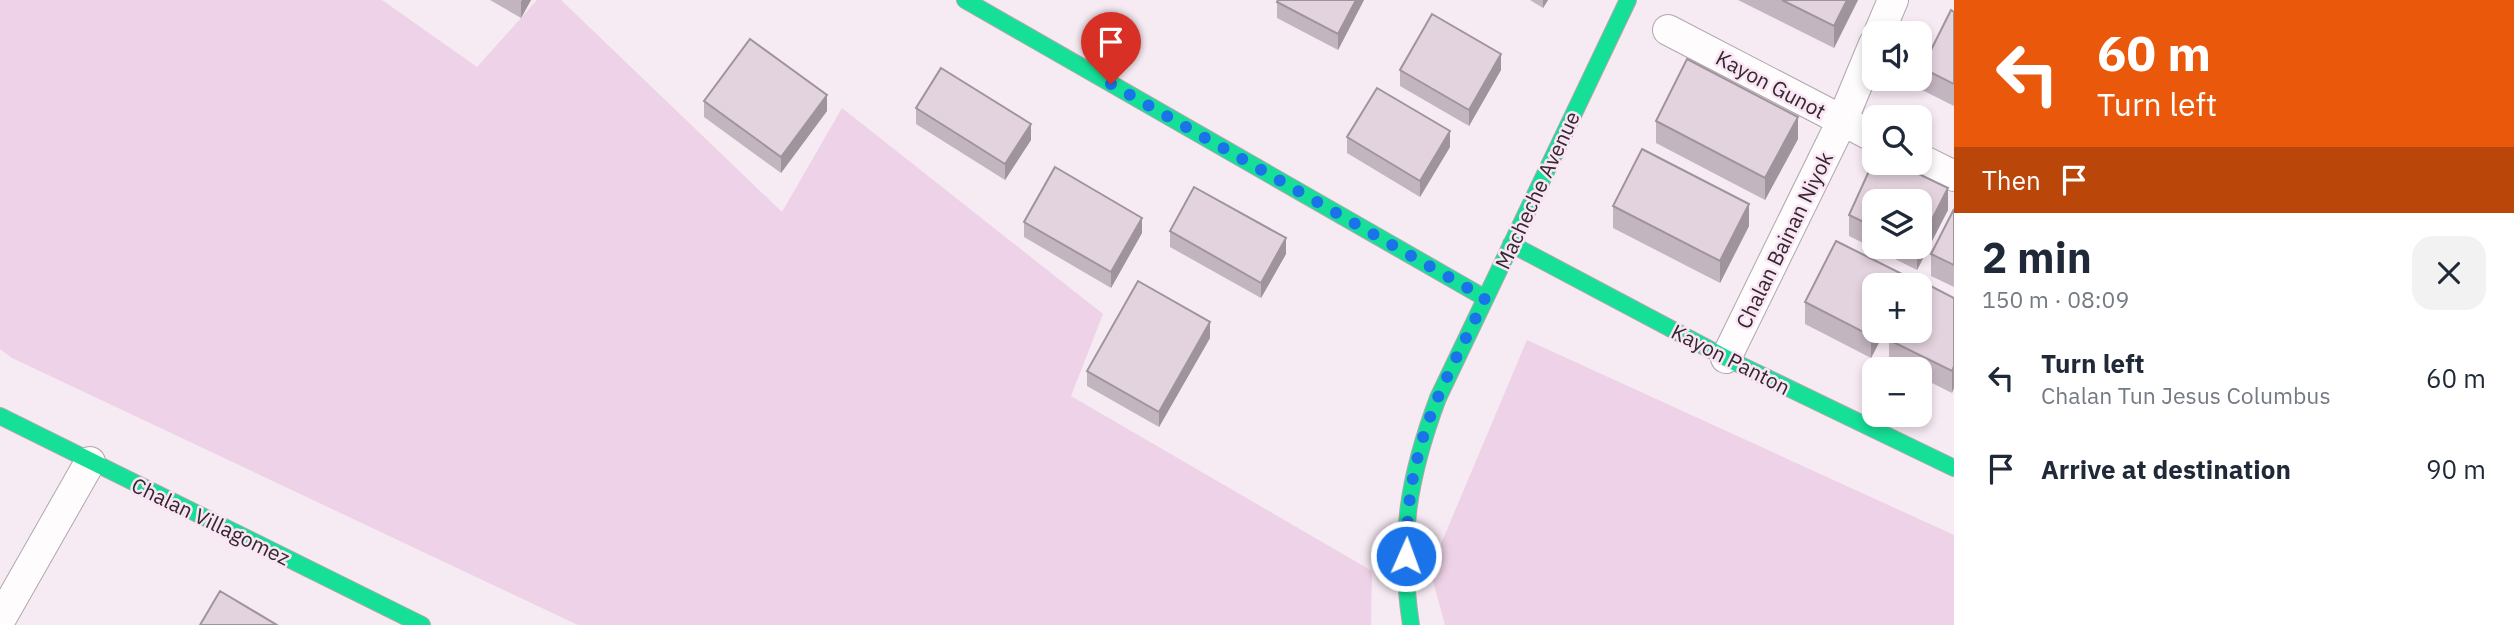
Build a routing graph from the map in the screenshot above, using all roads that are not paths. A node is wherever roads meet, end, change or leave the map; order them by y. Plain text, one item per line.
1 (965, 0) edge
2 (1628, 0) edge
3 (1893, 0) edge
4 (1884, 21) edge
5 (1668, 30) dead end
6 (1862, 73) edge
7 (1842, 121) junction
8 (1862, 131) edge
9 (1932, 165) edge
10 (1954, 176) edge
11 (1511, 244) junction
12 (1485, 298) junction
13 (1726, 358) junction
14 (0, 416) edge
15 (90, 462) junction
16 (1954, 468) edge
17 (0, 620) edge
18 (422, 625) edge
19 (1410, 625) edge

1 - 12 street
2 - 11 street, Macheche Avenue
3 - 4 street
5 - 7 street, Kayon Gunot
6 - 7 street, Chalan Bainan Niyok
7 - 8 street, Kayon Gunot
7 - 13 street, Chalan Bainan Niyok
9 - 10 street
11 - 12 street, Macheche Avenue
11 - 13 street, Kayon Panton
12 - 19 street, Macheche Avenue
13 - 16 street, Kayon Panton
14 - 15 street, Chalan Villagomez
15 - 17 street
15 - 18 street, Chalan Villagomez

